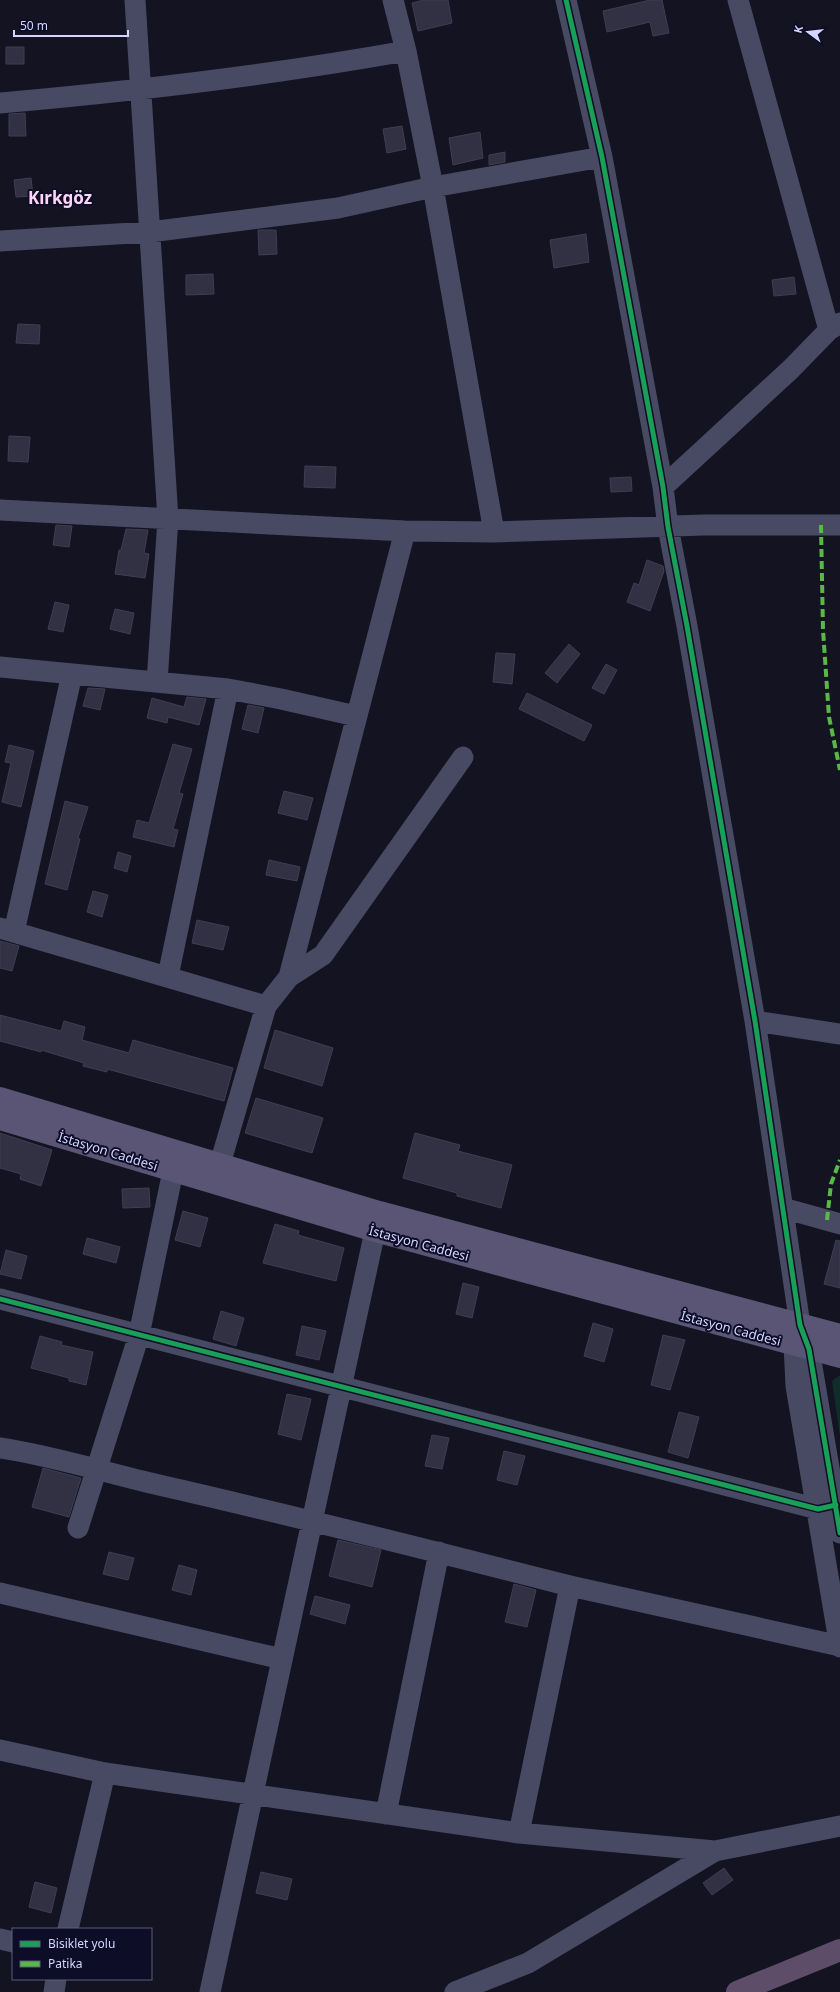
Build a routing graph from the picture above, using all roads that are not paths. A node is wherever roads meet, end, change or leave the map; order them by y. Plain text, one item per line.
1 (135, 0) edge
2 (393, 0) edge
3 (566, 0) edge
4 (738, 0) edge
5 (406, 51) junction
6 (140, 90) junction
7 (0, 103) edge
8 (602, 157) junction
9 (433, 187) junction
10 (150, 232) junction
11 (0, 241) edge
12 (835, 326) edge
13 (663, 487) junction
14 (0, 510) edge
15 (168, 519) junction
16 (840, 525) edge
17 (668, 527) junction
18 (405, 531) junction
19 (494, 532) junction
20 (0, 667) edge
21 (72, 674) junction
22 (157, 682) junction
23 (228, 690) junction
24 (356, 716) junction
25 (463, 757) dead end
26 (7, 930) edge
27 (168, 976) junction
28 (289, 977) junction
29 (266, 1006) junction
30 (754, 1021) junction
31 (840, 1034) edge
32 (0, 1098) edge
33 (0, 1119) edge
34 (220, 1164) junction
35 (173, 1171) junction
36 (783, 1208) junction
37 (840, 1224) edge
38 (375, 1231) junction
39 (0, 1299) edge
40 (800, 1325) junction
41 (139, 1335) junction
42 (840, 1335) edge
43 (802, 1347) junction
44 (840, 1357) edge
45 (342, 1388) junction
46 (0, 1448) edge
47 (96, 1471) junction
48 (827, 1507) junction
49 (312, 1520) junction
50 (78, 1528) dead end
51 (840, 1532) edge
52 (439, 1552) junction
53 (570, 1586) junction
54 (0, 1592) edge
55 (840, 1646) edge
56 (282, 1659) junction
57 (0, 1750) edge
58 (105, 1773) junction
59 (252, 1794) junction
60 (386, 1814) junction
61 (840, 1826) edge
62 (518, 1833) junction
63 (715, 1851) junction
64 (68, 1928) edge
65 (0, 1939) edge
66 (12, 1942) edge
67 (840, 1950) edge
68 (56, 1980) edge
69 (54, 1992) edge
70 (210, 1992) edge
71 (455, 1992) edge
72 (738, 1992) edge

1 - 6 street
2 - 5 street
3 - 8 street
4 - 12 street
5 - 6 street
5 - 9 street
6 - 7 street
6 - 10 street
8 - 9 street
8 - 13 street
9 - 10 street
9 - 19 street
10 - 11 street
10 - 15 street
12 - 13 street
13 - 17 street
14 - 15 street
15 - 18 street
15 - 22 street
16 - 17 street
17 - 19 street
17 - 30 street
18 - 19 street
18 - 24 street
20 - 21 street
21 - 22 street
21 - 26 street
22 - 23 street
23 - 24 street
23 - 27 street
24 - 28 street
25 - 28 street
26 - 27 street
27 - 29 street
28 - 29 street
29 - 34 street
30 - 31 street
30 - 36 street
32 - 34 main road
33 - 35 main road, İstasyon Caddesi
34 - 40 main road
35 - 38 main road, İstasyon Caddesi
35 - 41 street
36 - 37 street
36 - 40 street
38 - 43 main road, İstasyon Caddesi
38 - 45 street
39 - 41 street
40 - 42 main road
40 - 43 street
41 - 45 street
41 - 47 street
43 - 44 main road, İstasyon Caddesi
43 - 48 street
45 - 48 street
45 - 49 street
46 - 47 street
47 - 49 street
47 - 50 street
48 - 51 street
48 - 55 street
49 - 52 street
49 - 56 street
52 - 53 street
52 - 60 street
53 - 55 street
53 - 62 street
54 - 56 street
56 - 59 street
57 - 58 street
58 - 59 street
58 - 64 street
59 - 60 street
59 - 70 street
60 - 62 street
61 - 63 street
62 - 63 street
63 - 71 street
65 - 66 street
67 - 72 highway
68 - 69 street

